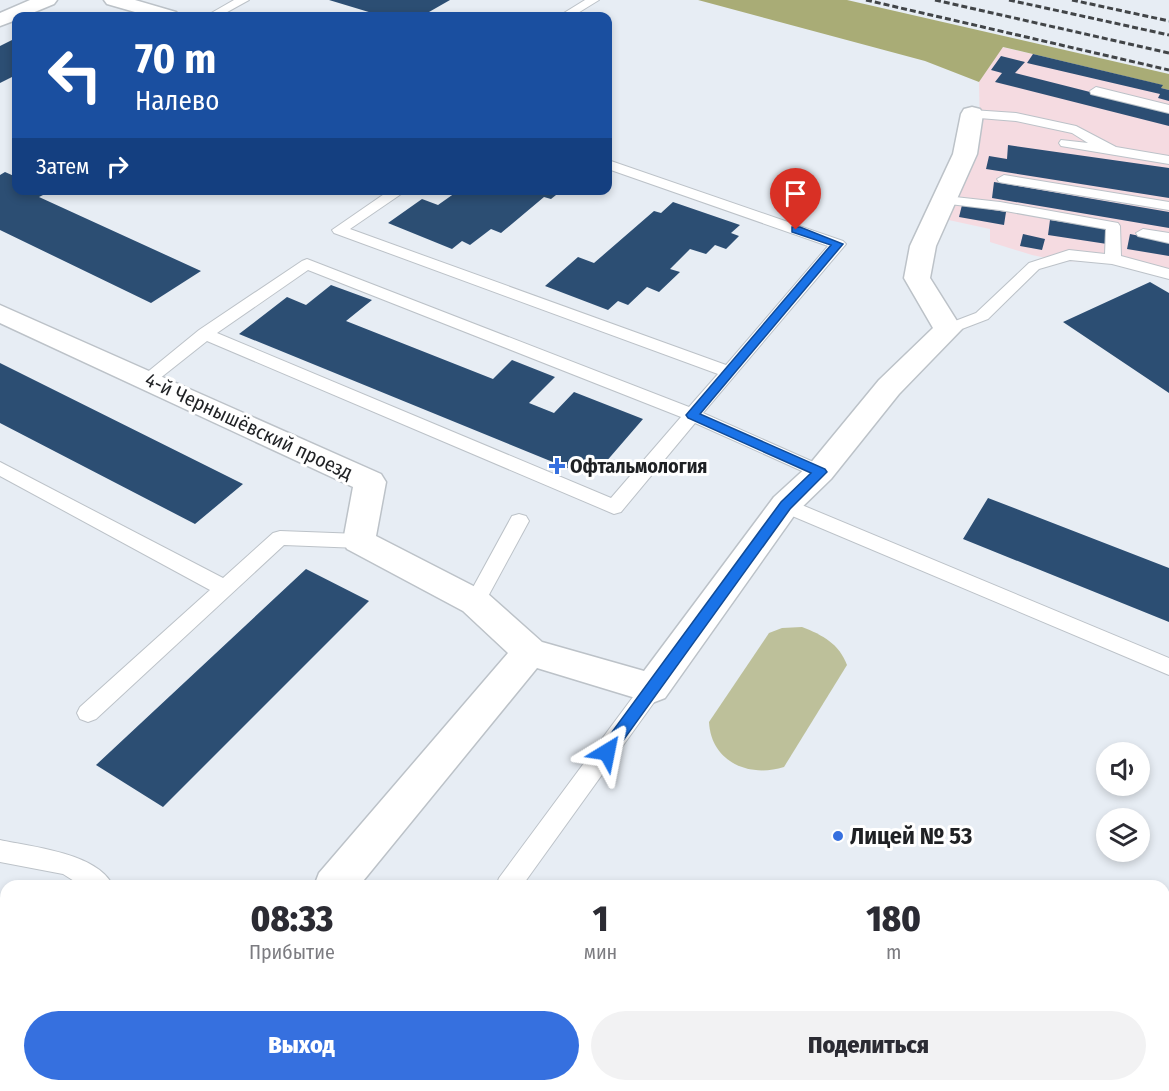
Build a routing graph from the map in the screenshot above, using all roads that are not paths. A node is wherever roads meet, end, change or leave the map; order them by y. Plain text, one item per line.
1 (47, 0) edge
2 (114, 0) edge
3 (243, 0) edge
4 (593, 0) edge
5 (19, 12) edge
6 (155, 12) edge
7 (220, 12) edge
8 (572, 12) edge
9 (1096, 91) dead end
10 (1169, 109) edge
11 (972, 114) joint
12 (1066, 143) dead end
13 (1113, 151) junction
14 (1169, 160) edge
15 (612, 166) edge
16 (1004, 179) dead end
17 (392, 195) edge
18 (945, 200) junction
19 (1169, 206) edge
20 (1143, 233) dead end
21 (1169, 238) edge
22 (1113, 259) junction
23 (1169, 274) edge
24 (0, 312) edge
25 (948, 329) junction
26 (205, 334) junction
27 (729, 372) junction
28 (148, 379) junction
29 (692, 415) junction
30 (0, 468) edge
31 (820, 472) junction
32 (785, 506) junction
33 (519, 521) dead end
34 (359, 541) junction
35 (224, 588) junction
36 (475, 602) junction
37 (530, 652) junction
38 (1169, 667) edge
39 (652, 688) junction
40 (88, 713) dead end
41 (0, 850) edge
42 (92, 880) edge
43 (339, 880) edge
44 (512, 880) edge

1 - 5 street
2 - 6 street
3 - 7 lane
4 - 8 lane
9 - 10 lane
11 - 13 lane
11 - 18 street
12 - 13 lane
13 - 14 lane
15 - 27 lane
16 - 19 lane
17 - 27 lane
18 - 22 lane
18 - 25 street
20 - 21 lane
22 - 23 lane
22 - 25 lane
24 - 28 street, 4-й Чернышёвский проезд
25 - 31 street
26 - 28 lane
26 - 29 lane
26 - 29 lane
27 - 29 lane
28 - 34 street, 4-й Чернышёвский проезд
29 - 31 lane
30 - 35 lane
31 - 32 street
32 - 38 lane
32 - 39 street
33 - 36 lane
34 - 35 lane
34 - 36 street
35 - 40 lane
36 - 37 street
37 - 39 street
37 - 43 street
39 - 44 lane
41 - 42 lane

